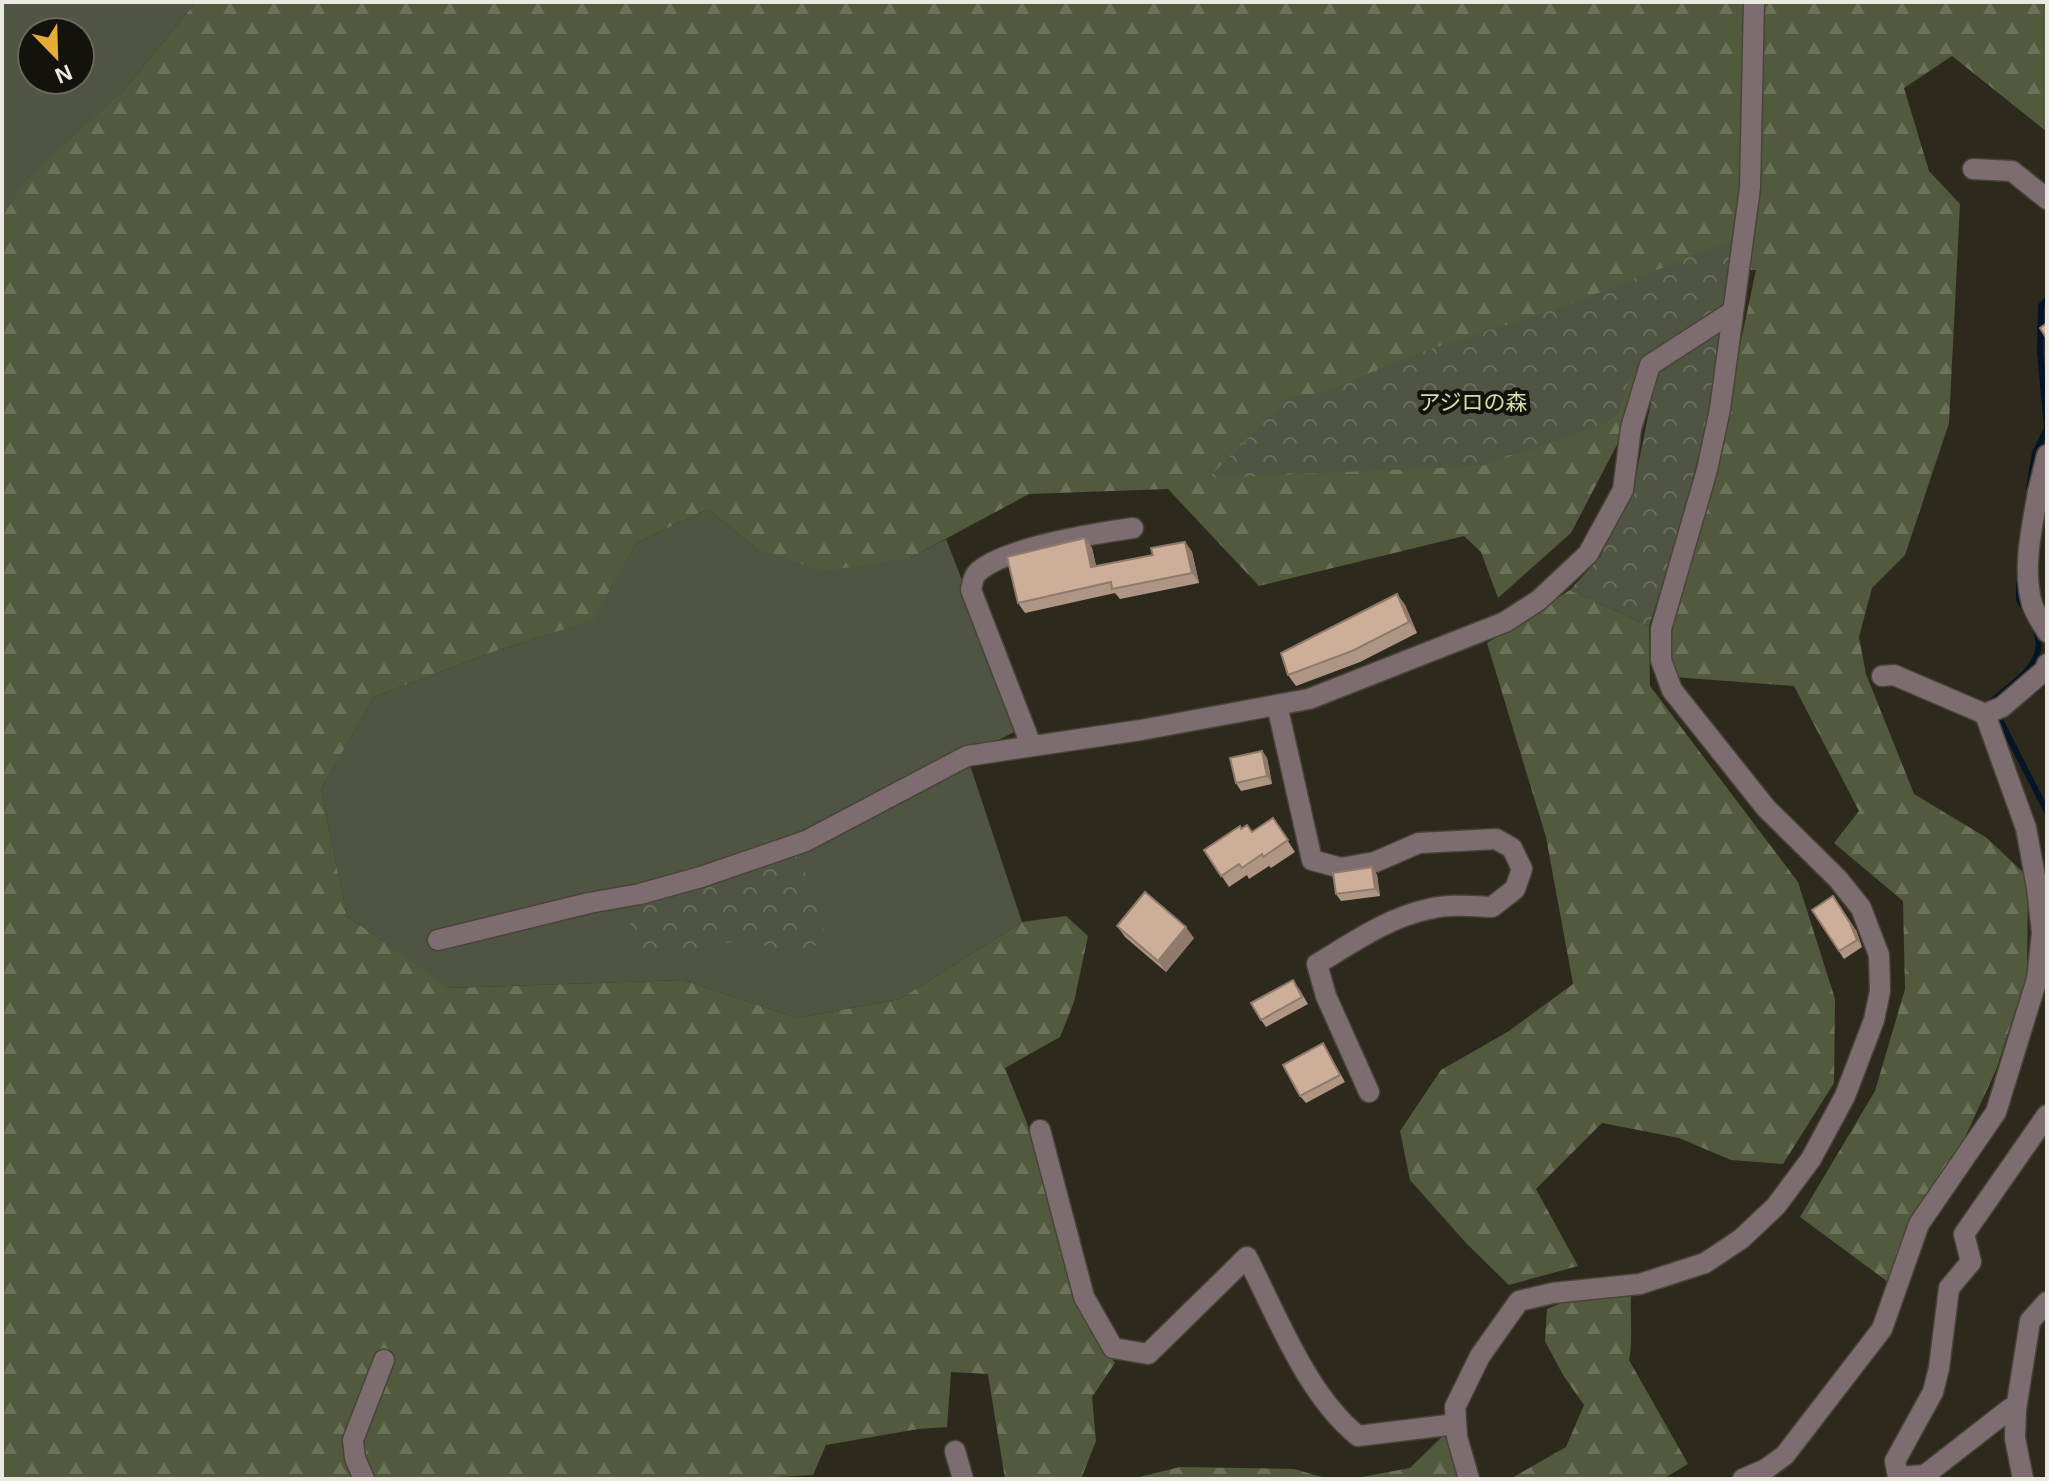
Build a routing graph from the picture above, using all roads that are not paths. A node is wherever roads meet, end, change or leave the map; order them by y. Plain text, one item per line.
1 (1754, 2) edge
2 (1973, 169) dead end
3 (2047, 199) edge
4 (1732, 312) junction
5 (2047, 455) edge
6 (2042, 491) edge
7 (1133, 528) dead end
8 (2047, 632) edge
9 (2047, 664) edge
10 (1882, 676) dead end
11 (1277, 705) junction
12 (1985, 714) junction
13 (1031, 745) junction
14 (438, 940) dead end
15 (1369, 1092) dead end
16 (2047, 1115) edge
17 (1040, 1130) dead end
18 (2047, 1302) edge
19 (384, 1360) dead end
20 (2016, 1409) junction
21 (1456, 1424) junction
22 (955, 1451) dead end
23 (364, 1479) edge
24 (963, 1479) edge
25 (1469, 1479) edge
26 (1743, 1479) edge
27 (2023, 1479) edge

1 - 4 street
2 - 3 street
4 - 11 street
4 - 21 street
5 - 6 street
6 - 8 street
7 - 13 street
9 - 12 street
10 - 12 street
11 - 13 street
11 - 15 street
12 - 26 street
13 - 14 street
16 - 20 street
17 - 21 street
18 - 20 street
19 - 23 street
20 - 27 street
21 - 25 street
22 - 24 street

